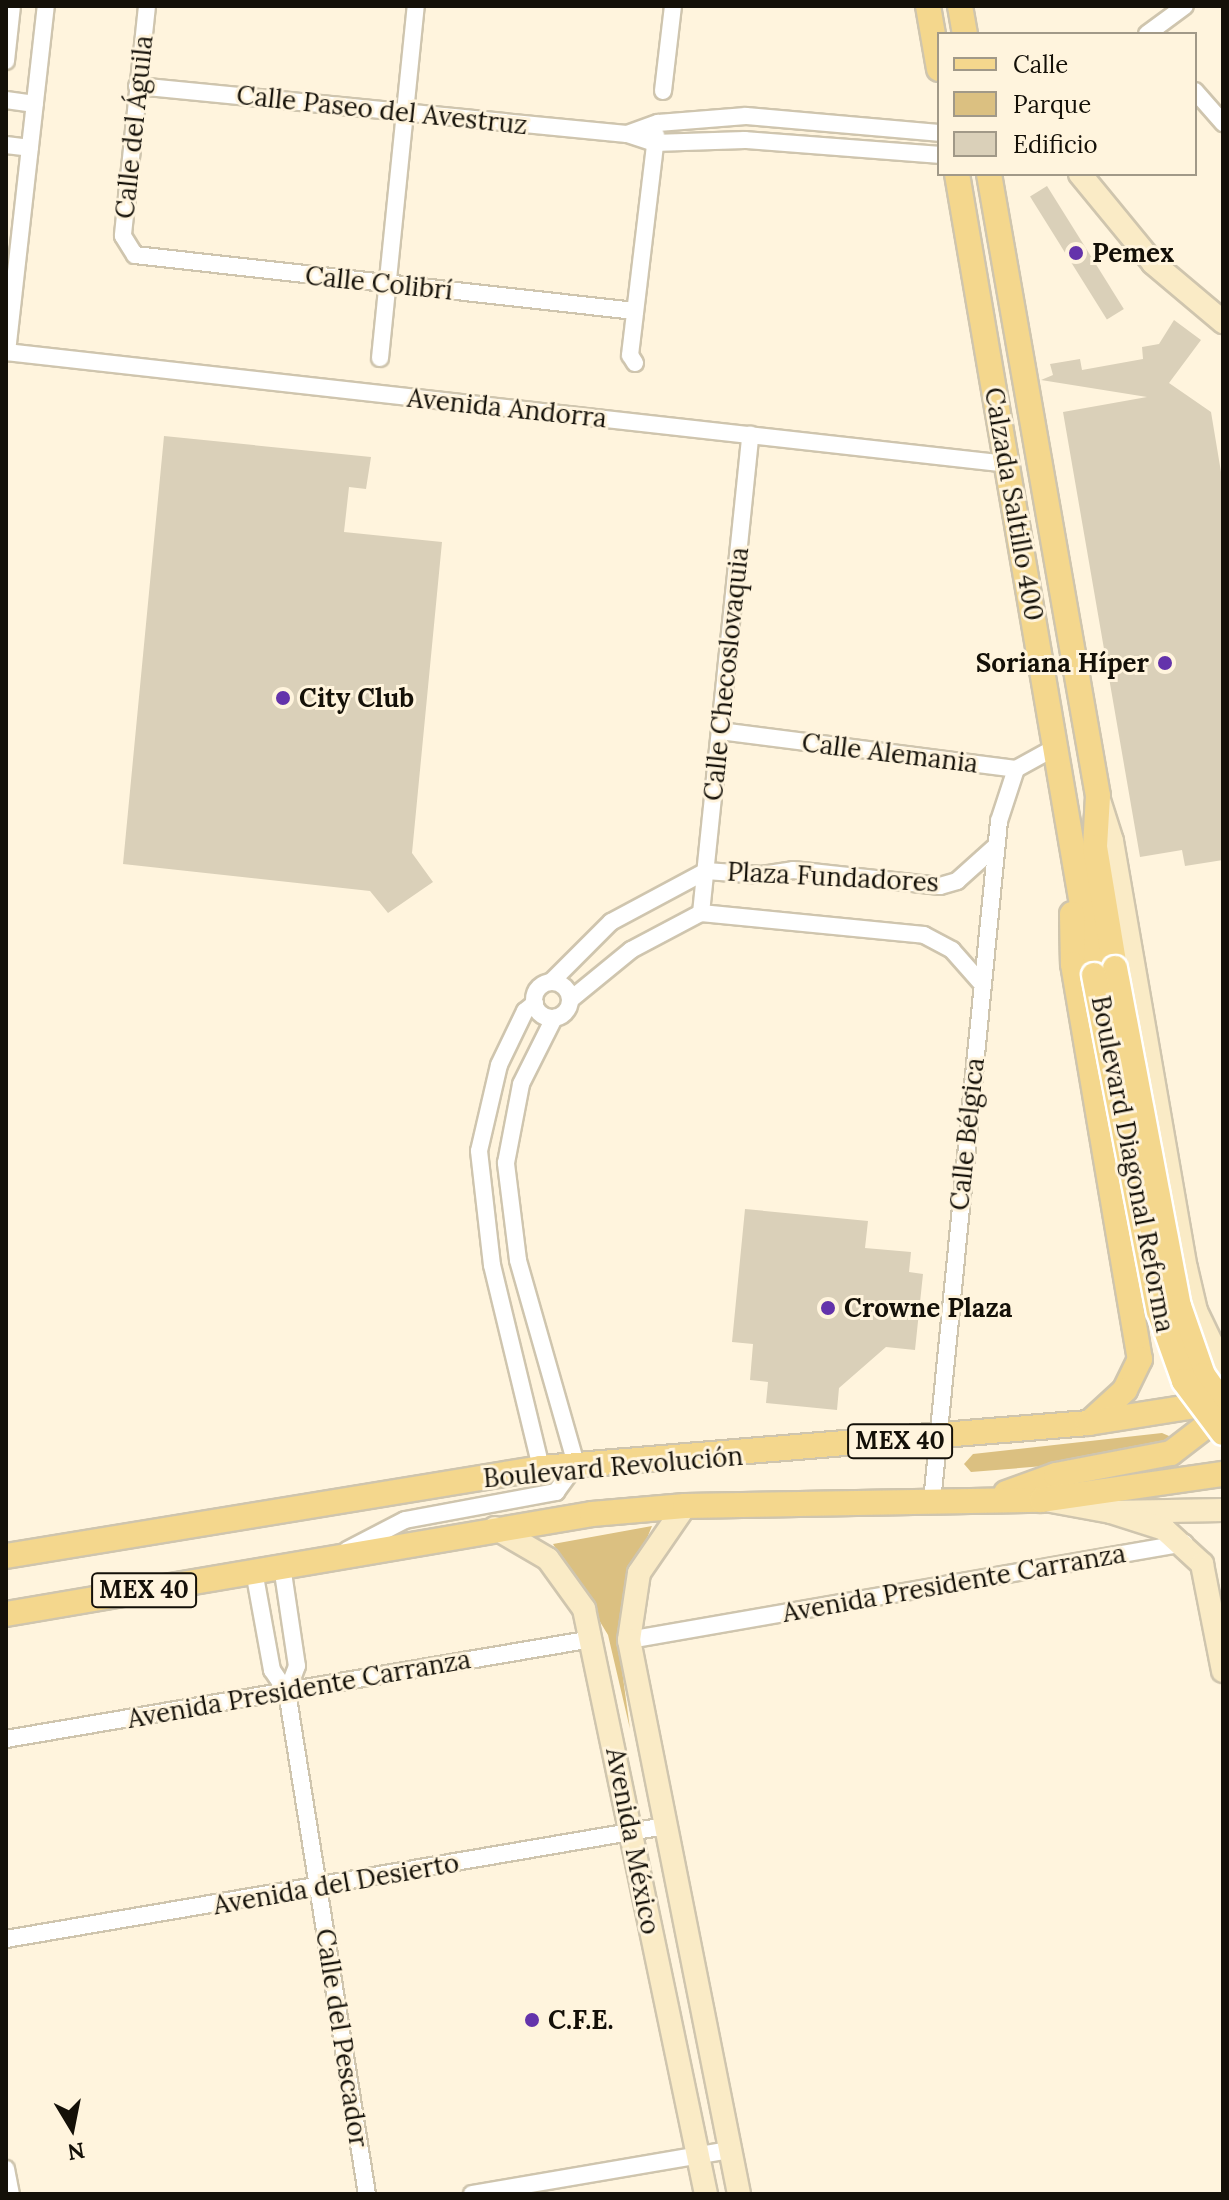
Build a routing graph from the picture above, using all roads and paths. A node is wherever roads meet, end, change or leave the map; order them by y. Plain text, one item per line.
1 (12, 6) edge
2 (46, 6) edge
3 (147, 6) edge
4 (416, 6) edge
5 (673, 6) edge
6 (928, 6) edge
7 (1185, 6) edge
8 (1150, 32) edge
9 (937, 58) edge
10 (6, 61) edge
11 (137, 86) junction
12 (663, 91) dead end
13 (1197, 93) edge
14 (6, 100) edge
15 (35, 104) junction
16 (405, 113) junction
17 (658, 123) junction
18 (1223, 123) edge
19 (937, 133) edge
20 (627, 134) junction
21 (654, 143) junction
22 (6, 145) edge
23 (30, 148) junction
24 (937, 155) edge
25 (957, 176) edge
26 (989, 176) edge
27 (1082, 176) edge
28 (126, 248) joint
29 (388, 284) junction
30 (635, 311) junction
31 (1223, 322) edge
32 (6, 352) edge
33 (380, 358) dead end
34 (635, 363) dead end
35 (750, 435) junction
36 (1007, 464) junction
37 (720, 731) junction
38 (1054, 748) junction
39 (1016, 769) junction
40 (1098, 796) junction
41 (996, 846) junction
42 (706, 871) junction
43 (1078, 875) junction
44 (701, 913) junction
45 (1105, 972) junction
46 (551, 982) junction
47 (983, 985) junction
48 (570, 1000) junction
49 (535, 1003) junction
50 (554, 1018) junction
51 (518, 1260) junction
52 (492, 1265) junction
53 (1186, 1268) junction
54 (1123, 1273) junction
55 (1196, 1311) junction
56 (1132, 1316) junction
57 (1223, 1367) edge
58 (1223, 1403) edge
59 (1223, 1413) edge
60 (1088, 1423) junction
61 (1223, 1433) edge
62 (934, 1438) junction
63 (576, 1464) junction
64 (541, 1468) junction
65 (1223, 1474) edge
66 (989, 1500) junction
67 (1042, 1500) junction
68 (932, 1502) junction
69 (685, 1506) junction
70 (1223, 1510) edge
71 (1111, 1512) junction
72 (495, 1528) junction
73 (1185, 1543) junction
74 (338, 1555) junction
75 (6, 1556) edge
76 (282, 1566) junction
77 (254, 1571) junction
78 (6, 1614) edge
79 (592, 1639) junction
80 (629, 1640) junction
81 (1223, 1671) edge
82 (287, 1692) junction
83 (6, 1739) edge
84 (665, 1826) junction
85 (631, 1834) junction
86 (317, 1887) junction
87 (6, 1939) edge
88 (730, 2150) junction
89 (698, 2155) junction
90 (6, 2169) edge
91 (11, 2194) edge
92 (367, 2194) edge
93 (472, 2194) edge
94 (706, 2194) edge
95 (739, 2194) edge

1 - 10 street
2 - 15 street
3 - 11 street, Calle del Águila
4 - 16 street
5 - 12 street
6 - 9 main road
7 - 8 street
11 - 16 street, Calle Paseo del Avestruz
11 - 28 street, Calle del Águila
13 - 18 street
14 - 15 street
15 - 23 street
16 - 20 street, Calle Paseo del Avestruz
16 - 29 street
17 - 19 street, Calle Paseo del Avestruz
17 - 20 street, Calle Paseo del Avestruz
17 - 21 street
20 - 21 street, Calle Paseo del Avestruz
21 - 24 street, Calle Paseo del Avestruz
21 - 30 street
22 - 23 street
23 - 32 street
25 - 36 main road, Calzada Saltillo 400
26 - 40 main road, Calzada Saltillo 400
27 - 31 street
28 - 29 street, Calle Colibrí
29 - 30 street, Calle Colibrí
29 - 33 street
30 - 34 street
32 - 35 street, Avenida Andorra
35 - 36 street, Avenida Andorra
35 - 37 street, Calle Checoslovaquia
36 - 38 main road, Calzada Saltillo 400
37 - 39 street, Calle Alemania
37 - 42 street, Calle Checoslovaquia
38 - 39 street, Calle Alemania
38 - 43 main road, Calzada Saltillo 400
39 - 41 street, Calle Bélgica
40 - 45 main road, Calzada Saltillo 400
40 - 53 street
41 - 42 street, Plaza Fundadores
41 - 47 street, Calle Bélgica
42 - 44 street, Calle Checoslovaquia
42 - 46 street, Plaza Fundadores
43 - 45 main road, Calzada Saltillo 400
43 - 54 main road
44 - 47 street, Plaza Fundadores
44 - 48 street, Plaza Fundadores
45 - 58 main road, Boulevard Diagonal Reforma, bridge
45 - 61 main road, Boulevard Diagonal Reforma, bridge
46 - 48 street
46 - 49 street
47 - 62 street, Calle Bélgica
48 - 50 street
49 - 50 street
49 - 52 street
50 - 51 street
51 - 52 street
51 - 63 street
52 - 64 street
53 - 54 main road
53 - 55 street
54 - 56 main road
55 - 56 main road
55 - 57 street
56 - 60 main road
58 - 60 main road, Boulevard Revolución / MEX 40
59 - 66 main road
60 - 62 main road, Boulevard Revolución / MEX 40
62 - 63 main road, Boulevard Revolución / MEX 40
62 - 68 street, Calle Bélgica
63 - 64 main road, Boulevard Revolución / MEX 40
63 - 74 street
64 - 75 main road, Boulevard Revolución / MEX 40
65 - 67 main road, MEX 40
66 - 67 main road, MEX 40
66 - 68 main road, MEX 40
67 - 71 street
68 - 69 main road, MEX 40
69 - 72 main road, MEX 40
69 - 80 street, Avenida México
70 - 71 street
71 - 73 street
72 - 74 main road, MEX 40
72 - 79 street, Avenida México
73 - 80 street, Avenida Presidente Carranza
73 - 81 street
74 - 76 main road, MEX 40
76 - 77 main road, MEX 40
76 - 82 street
77 - 78 main road, MEX 40
77 - 82 street
79 - 82 street, Avenida Presidente Carranza
79 - 85 street, Avenida México
80 - 84 street, Avenida México
82 - 83 street, Avenida Presidente Carranza
82 - 86 street, Calle del Pescador
84 - 85 street, Avenida del Desierto
84 - 88 street, Avenida México
85 - 86 street, Avenida del Desierto
85 - 89 street, Avenida México
86 - 87 street, Avenida del Desierto
86 - 92 street, Calle del Pescador
88 - 89 street
88 - 95 street, Avenida México
89 - 93 street
89 - 94 street, Avenida México
90 - 91 street

